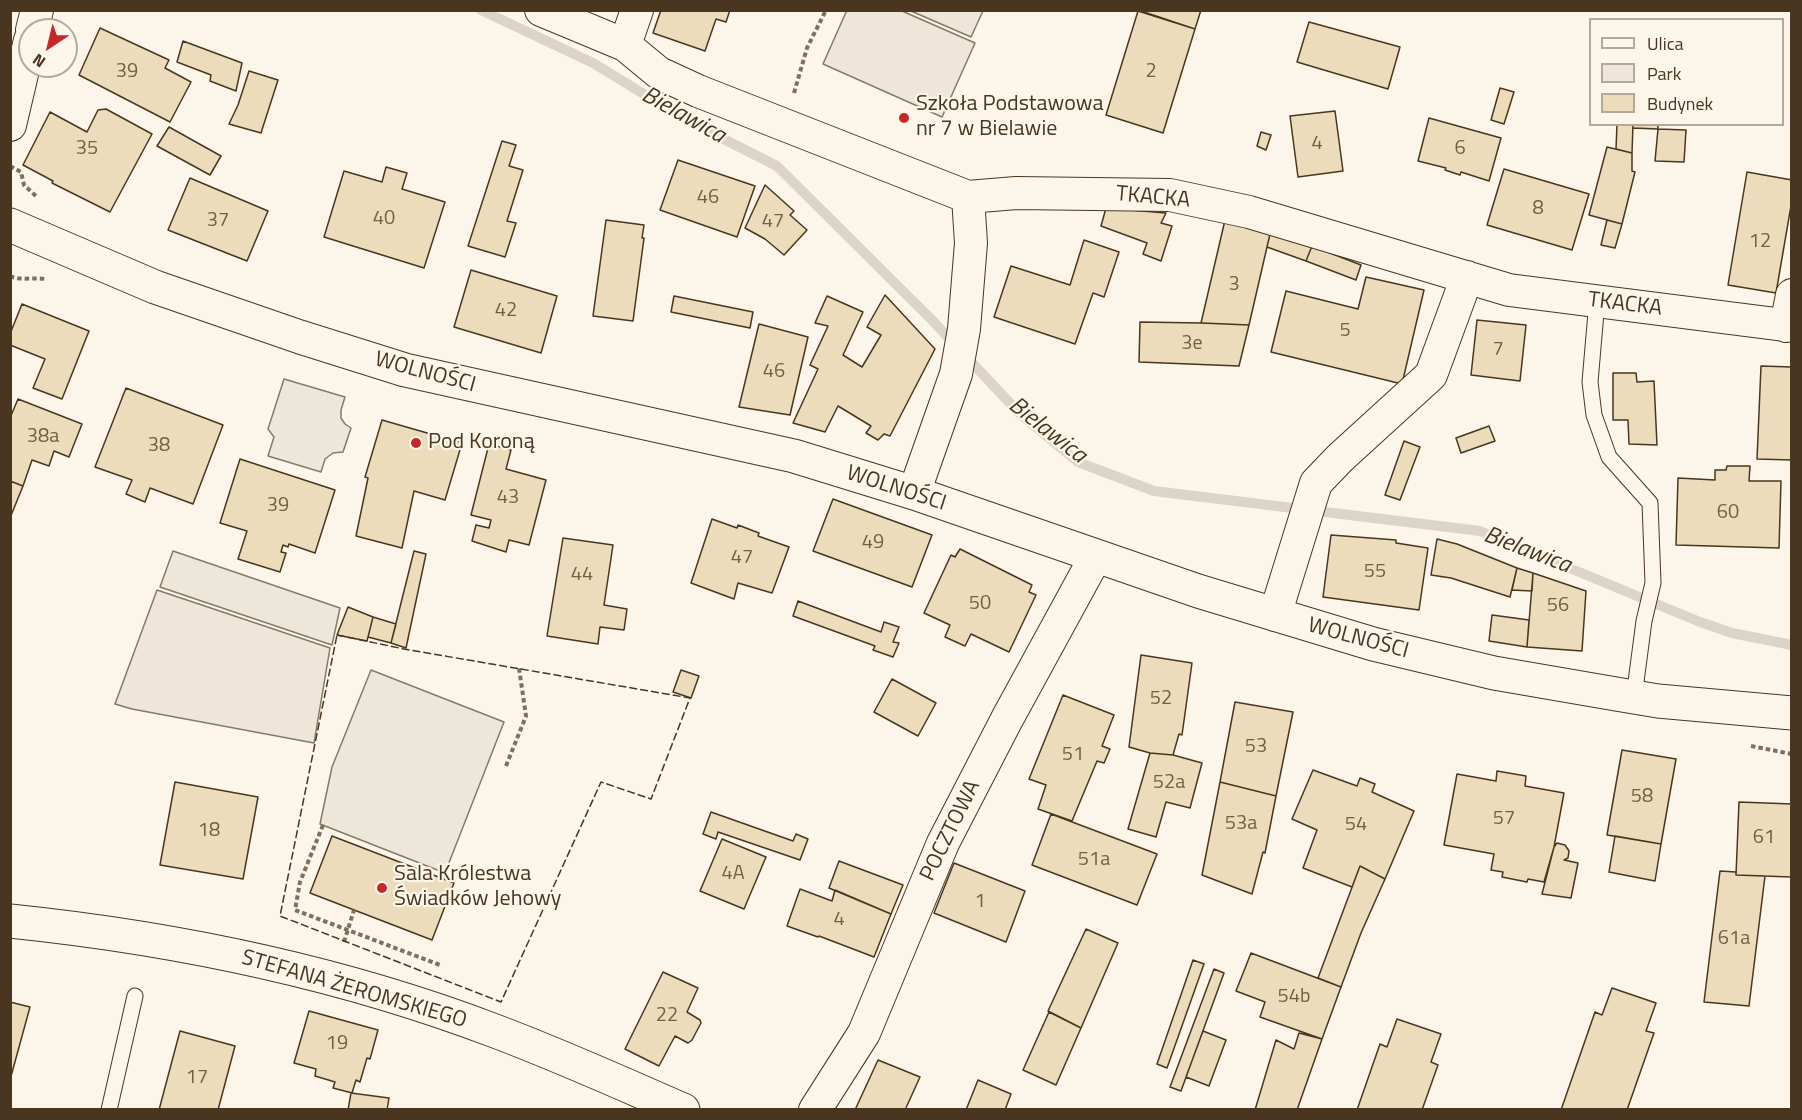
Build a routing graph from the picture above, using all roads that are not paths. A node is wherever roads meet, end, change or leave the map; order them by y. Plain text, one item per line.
1 (541, 10) edge
2 (637, 10) edge
3 (625, 45) junction
4 (21, 78) edge
5 (10, 125) edge
6 (968, 197) junction
7 (14, 234) edge
8 (1467, 277) junction
9 (1791, 295) edge
10 (1597, 301) junction
11 (1789, 326) edge
12 (914, 493) junction
13 (1096, 556) junction
14 (1275, 615) junction
15 (1634, 697) junction
16 (1791, 713) edge
17 (10, 921) edge
18 (135, 996) dead end
19 (109, 1110) edge
20 (683, 1110) edge
21 (815, 1110) edge

1 - 3 street, TKACKA
2 - 3 street
3 - 6 street, TKACKA
4 - 5 street
6 - 8 street, TKACKA
6 - 12 street
7 - 12 street, WOLNOŚCI
8 - 10 street, TKACKA
8 - 14 street
9 - 11 street
10 - 11 street, TKACKA
10 - 15 lane
12 - 13 street, WOLNOŚCI
13 - 14 street, WOLNOŚCI
13 - 21 street, POCZTOWA
14 - 15 street, WOLNOŚCI
15 - 16 street, WOLNOŚCI
17 - 20 street, STEFANA ŻEROMSKIEGO
18 - 19 lane

